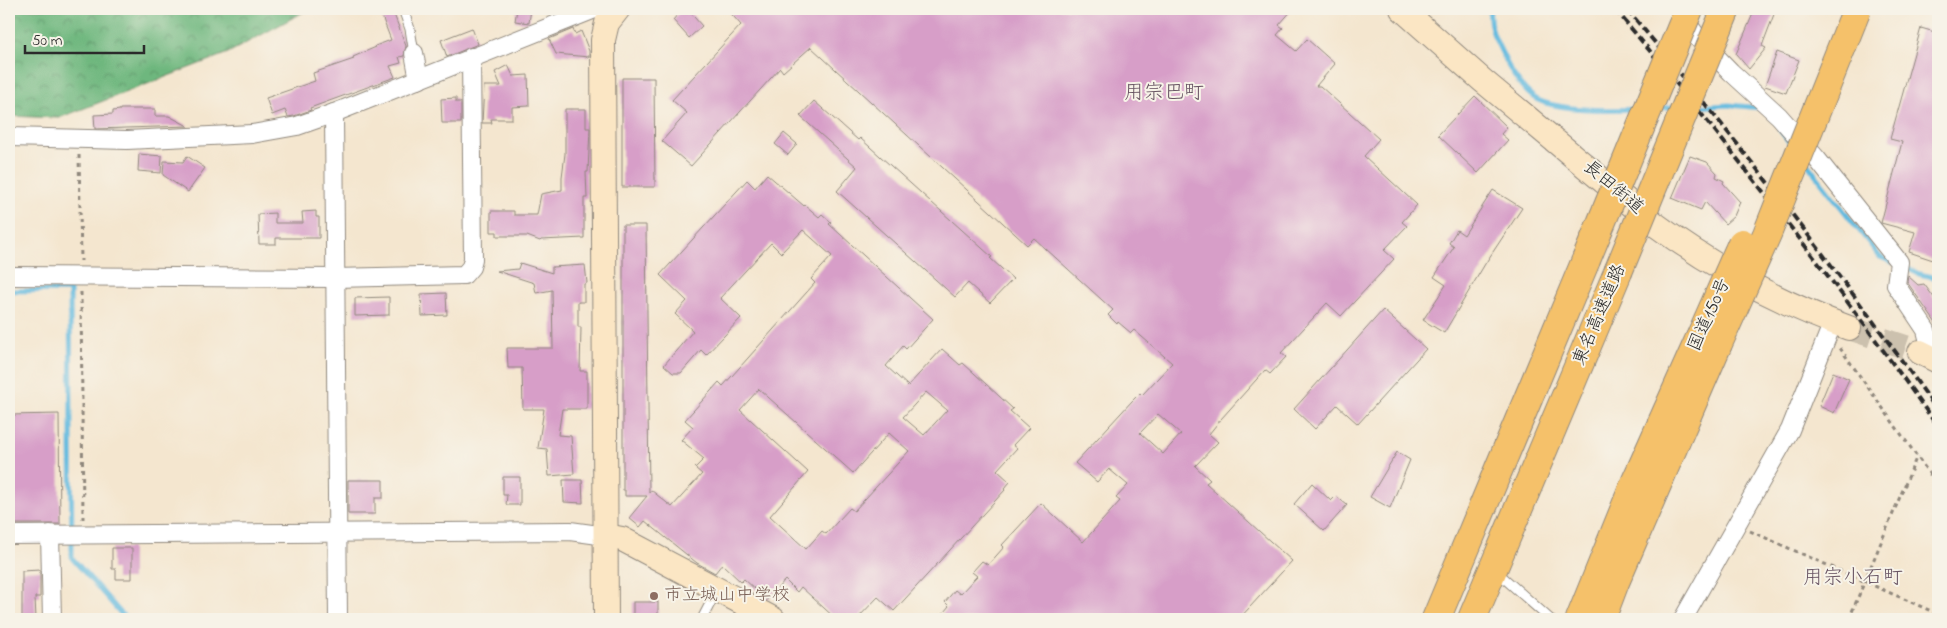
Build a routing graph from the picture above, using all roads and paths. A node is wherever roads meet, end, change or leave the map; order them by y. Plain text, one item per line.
1 (403, 9) edge
2 (596, 9) edge
3 (618, 9) edge
4 (1402, 9) edge
5 (1676, 9) edge
6 (1689, 9) edge
7 (1726, 9) edge
8 (1836, 9) edge
9 (1856, 9) edge
10 (414, 52) joint
11 (471, 57) junction
12 (419, 80) junction
13 (334, 113) junction
14 (9, 137) edge
15 (79, 139) junction
16 (9, 276) edge
17 (81, 277) junction
18 (335, 278) junction
19 (1837, 328) junction
20 (1708, 343) junction
21 (1930, 357) edge
22 (1917, 456) junction
23 (1938, 486) edge
24 (1736, 525) junction
25 (50, 534) junction
26 (84, 534) junction
27 (337, 534) junction
28 (9, 535) edge
29 (606, 536) junction
30 (1492, 568) junction
31 (718, 590) junction
32 (1938, 614) edge
33 (52, 619) edge
34 (338, 619) edge
35 (606, 619) edge
36 (702, 619) edge
37 (773, 619) edge
38 (1436, 619) edge
39 (1472, 619) edge
40 (1550, 619) edge
41 (1580, 619) edge
42 (1601, 619) edge
43 (1683, 619) edge
44 (1849, 619) edge

1 - 10 lane
2 - 11 street
3 - 29 street
4 - 19 street, 長田街道
5 - 21 street
6 - 38 highway, 東名高速道路, bridge
7 - 30 highway, 東名高速道路, bridge
8 - 20 highway, 国道150号, bridge
9 - 20 highway, 国道150号, bridge
10 - 12 street
11 - 12 street
11 - 18 street
12 - 13 street
13 - 15 street
13 - 18 street
14 - 15 street
15 - 17 path
16 - 17 street
17 - 18 street
17 - 26 path
18 - 27 street
19 - 22 path
19 - 24 street
20 - 41 highway, 国道150号
20 - 42 highway, 国道150号
22 - 23 path
22 - 44 path
24 - 32 path
24 - 43 street
25 - 26 street
25 - 28 street
25 - 33 street
26 - 27 street
27 - 29 street
27 - 34 street
29 - 31 street
29 - 35 street
30 - 39 highway, 東名高速道路
30 - 40 lane
31 - 36 lane
31 - 37 street

